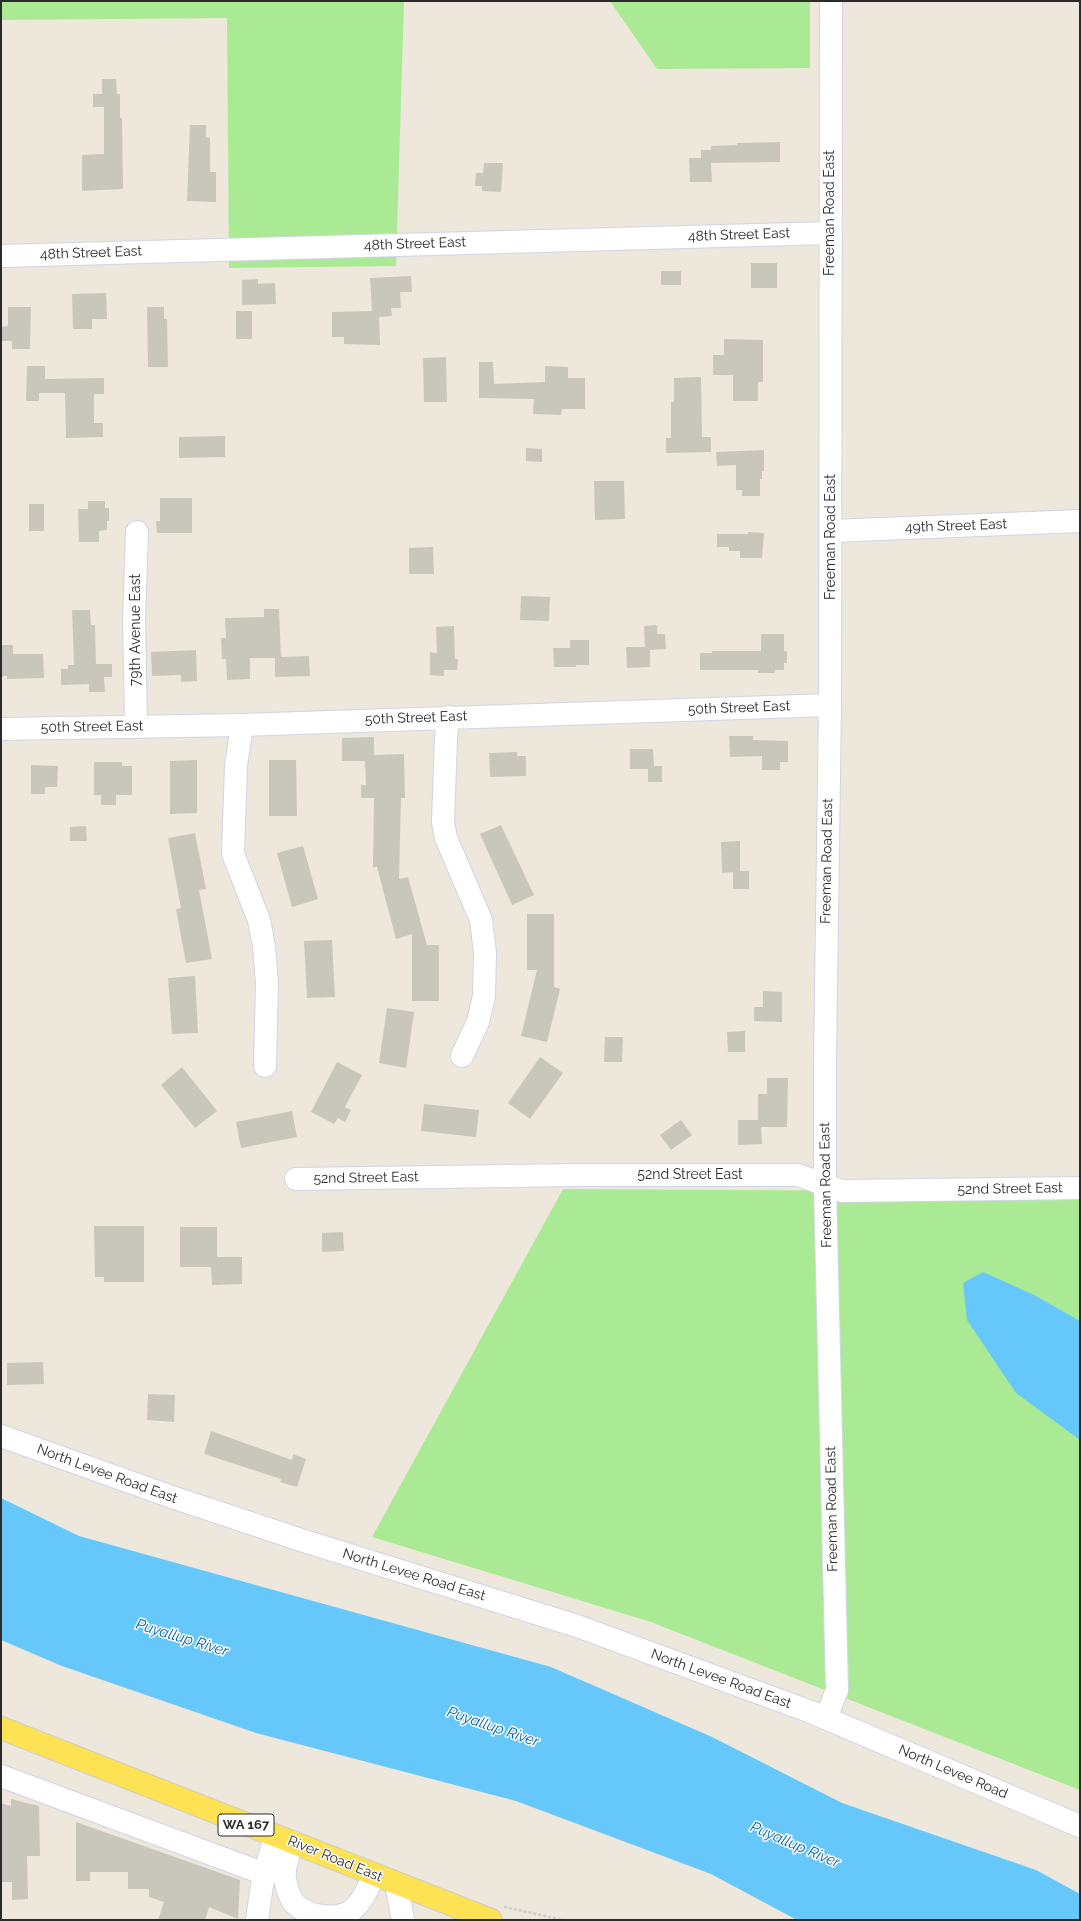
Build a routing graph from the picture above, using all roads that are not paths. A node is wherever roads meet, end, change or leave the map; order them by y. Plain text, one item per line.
1 (832, 1) edge
2 (830, 233) junction
3 (1, 256) edge
4 (1080, 521) edge
5 (831, 531) junction
6 (137, 532) dead end
7 (830, 705) junction
8 (448, 717) junction
9 (242, 725) junction
10 (136, 727) junction
11 (1, 729) edge
12 (462, 1056) dead end
13 (264, 1066) dead end
14 (296, 1179) dead end
15 (825, 1185) junction
16 (1080, 1188) edge
17 (1, 1436) edge
18 (826, 1718) junction
19 (1, 1728) edge
20 (1, 1776) edge
21 (1080, 1826) edge
22 (284, 1839) junction
23 (265, 1874) junction
24 (374, 1875) junction
25 (396, 1884) junction
26 (257, 1920) edge
27 (403, 1920) edge
28 (491, 1920) edge

1 - 2 street, Freeman Road East
2 - 3 street, 48th Street East
2 - 5 street, Freeman Road East
4 - 5 street, 49th Street East
5 - 7 street, Freeman Road East
6 - 10 street, 79th Avenue East
7 - 8 street, 50th Street East
7 - 15 street, Freeman Road East
8 - 9 street, 50th Street East
8 - 12 street
9 - 10 street, 50th Street East
9 - 13 street
10 - 11 street, 50th Street East
14 - 15 street, 52nd Street East
15 - 16 street, 52nd Street East
15 - 18 street, Freeman Road East
17 - 18 street, North Levee Road East
18 - 21 street, North Levee Road
19 - 22 main road, River Road East / WA 167
20 - 23 street
22 - 23 street
22 - 24 main road, River Road East / WA 167
22 - 24 street
23 - 26 street
24 - 25 main road, River Road East / WA 167
25 - 27 street
25 - 28 main road, River Road East / WA 167

